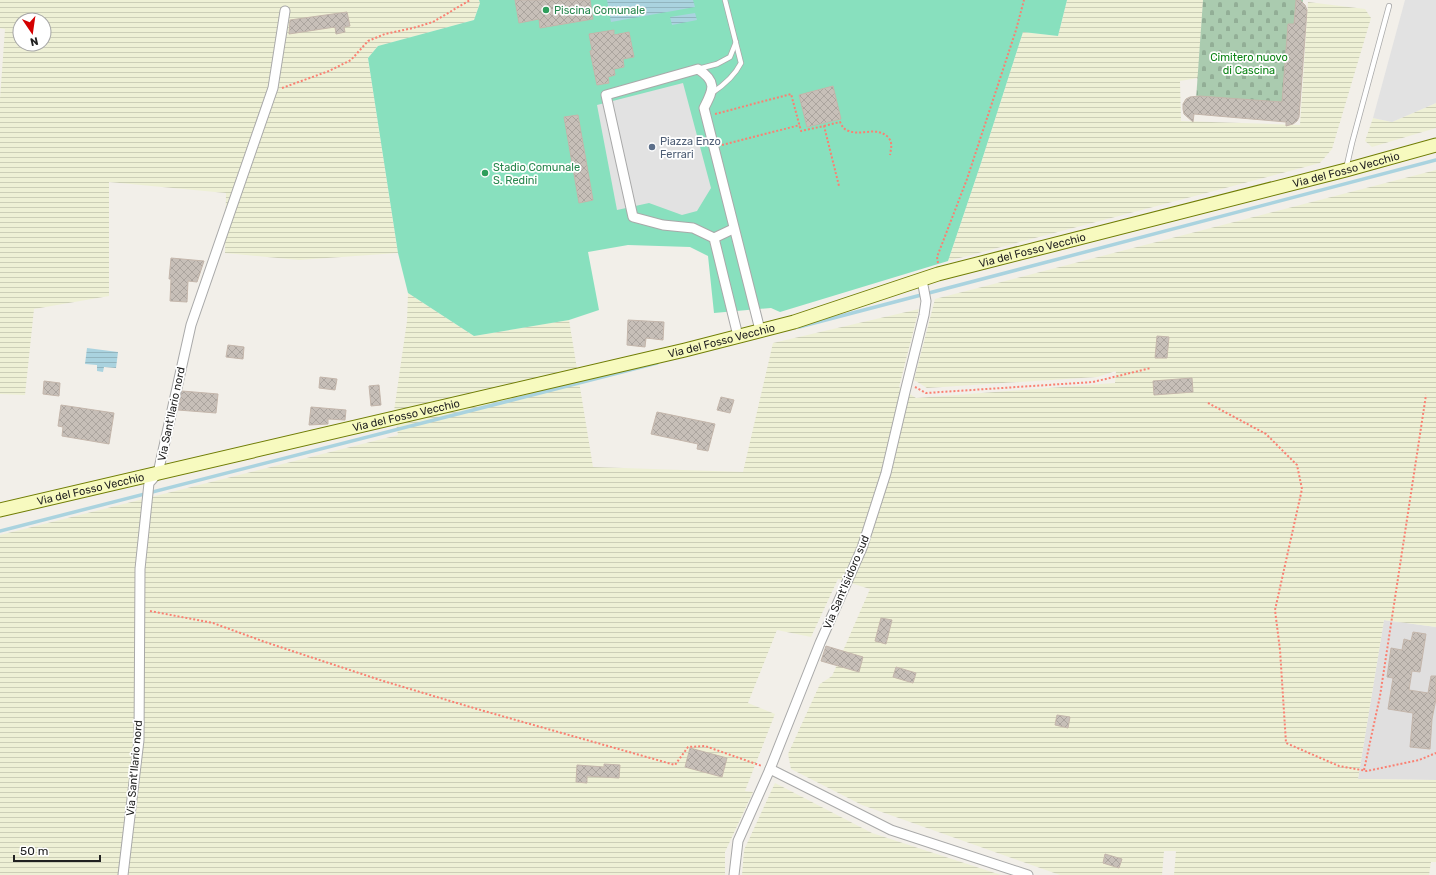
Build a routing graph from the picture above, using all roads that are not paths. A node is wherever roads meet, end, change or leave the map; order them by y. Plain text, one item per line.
1 (725, 0) edge
2 (1390, 6) dead end
3 (285, 11) dead end
4 (736, 42) junction
5 (698, 69) junction
6 (712, 93) junction
7 (1436, 145) edge
8 (1346, 170) junction
9 (734, 229) junction
10 (714, 238) junction
11 (923, 285) junction
12 (760, 330) junction
13 (738, 336) junction
14 (158, 473) junction
15 (0, 510) edge
16 (770, 770) junction
17 (123, 875) edge
18 (734, 875) edge
19 (1028, 875) edge

1 - 4 lane
2 - 8 lane
3 - 14 street, Via Sant'Ilario nord
4 - 5 lane
4 - 6 lane
5 - 6 street
5 - 10 street
6 - 9 street
7 - 8 street, Via del Fosso Vecchio
8 - 11 street, Via del Fosso Vecchio
9 - 10 street
9 - 12 street
10 - 13 street
11 - 12 street, Via del Fosso Vecchio
11 - 16 street, Via Sant'Isidoro sud
12 - 13 street, Via del Fosso Vecchio
13 - 14 street, Via del Fosso Vecchio
14 - 15 street, Via del Fosso Vecchio
14 - 17 street, Via Sant'Ilario nord
16 - 18 street, Via Sant'Isidoro sud
16 - 19 street

